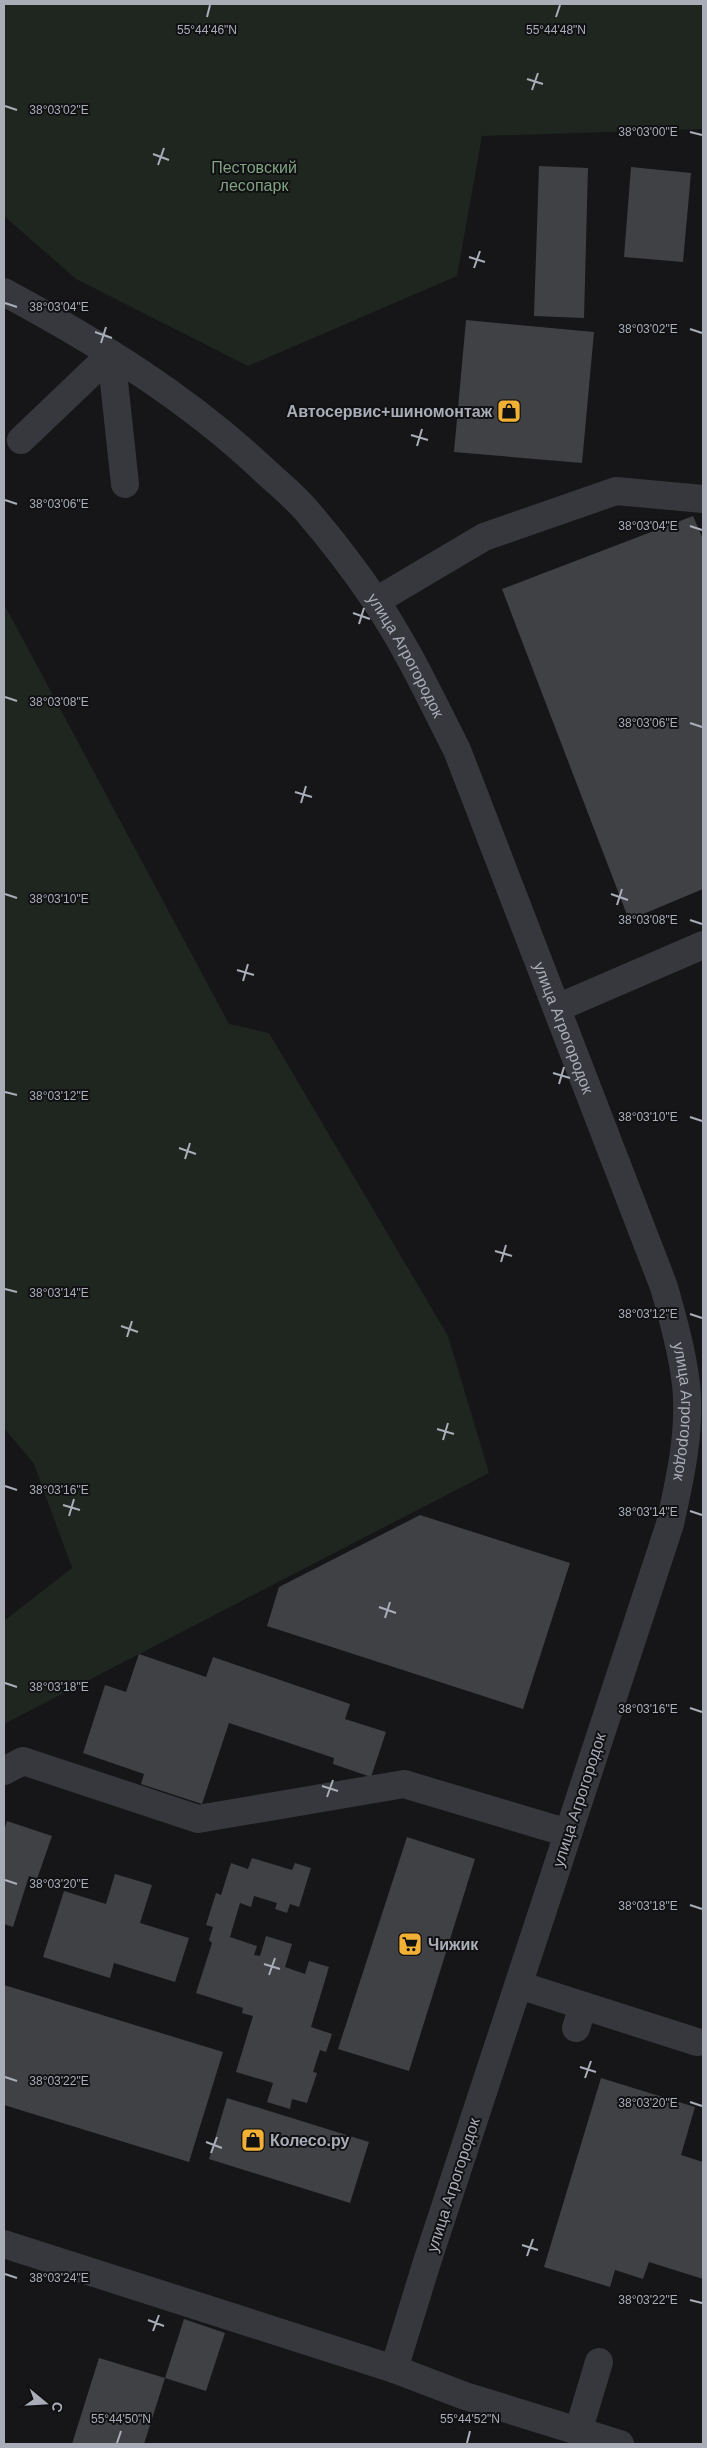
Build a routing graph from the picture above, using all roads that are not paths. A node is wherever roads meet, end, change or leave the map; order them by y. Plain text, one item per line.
1 (4, 292) edge
2 (112, 354) junction
3 (21, 440) dead end
4 (125, 484) dead end
5 (703, 498) edge
6 (376, 601) junction
7 (703, 945) edge
8 (557, 1008) junction
9 (695, 1427) edge
10 (4, 1771) edge
11 (568, 1833) junction
12 (519, 1985) junction
13 (696, 2042) dead end
14 (4, 2244) edge
15 (599, 2362) dead end
16 (394, 2370) junction
17 (578, 2432) junction
18 (620, 2444) edge

1 - 2 street, улица Агрогородок
2 - 3 street
2 - 4 street
2 - 6 street, улица Агрогородок
5 - 6 street
6 - 8 street, улица Агрогородок
7 - 8 street
8 - 9 street, улица Агрогородок
9 - 11 street, улица Агрогородок
10 - 11 street
11 - 12 street, улица Агрогородок
12 - 13 street
12 - 16 street, улица Агрогородок
14 - 16 street
15 - 17 street
16 - 17 street
17 - 18 street

